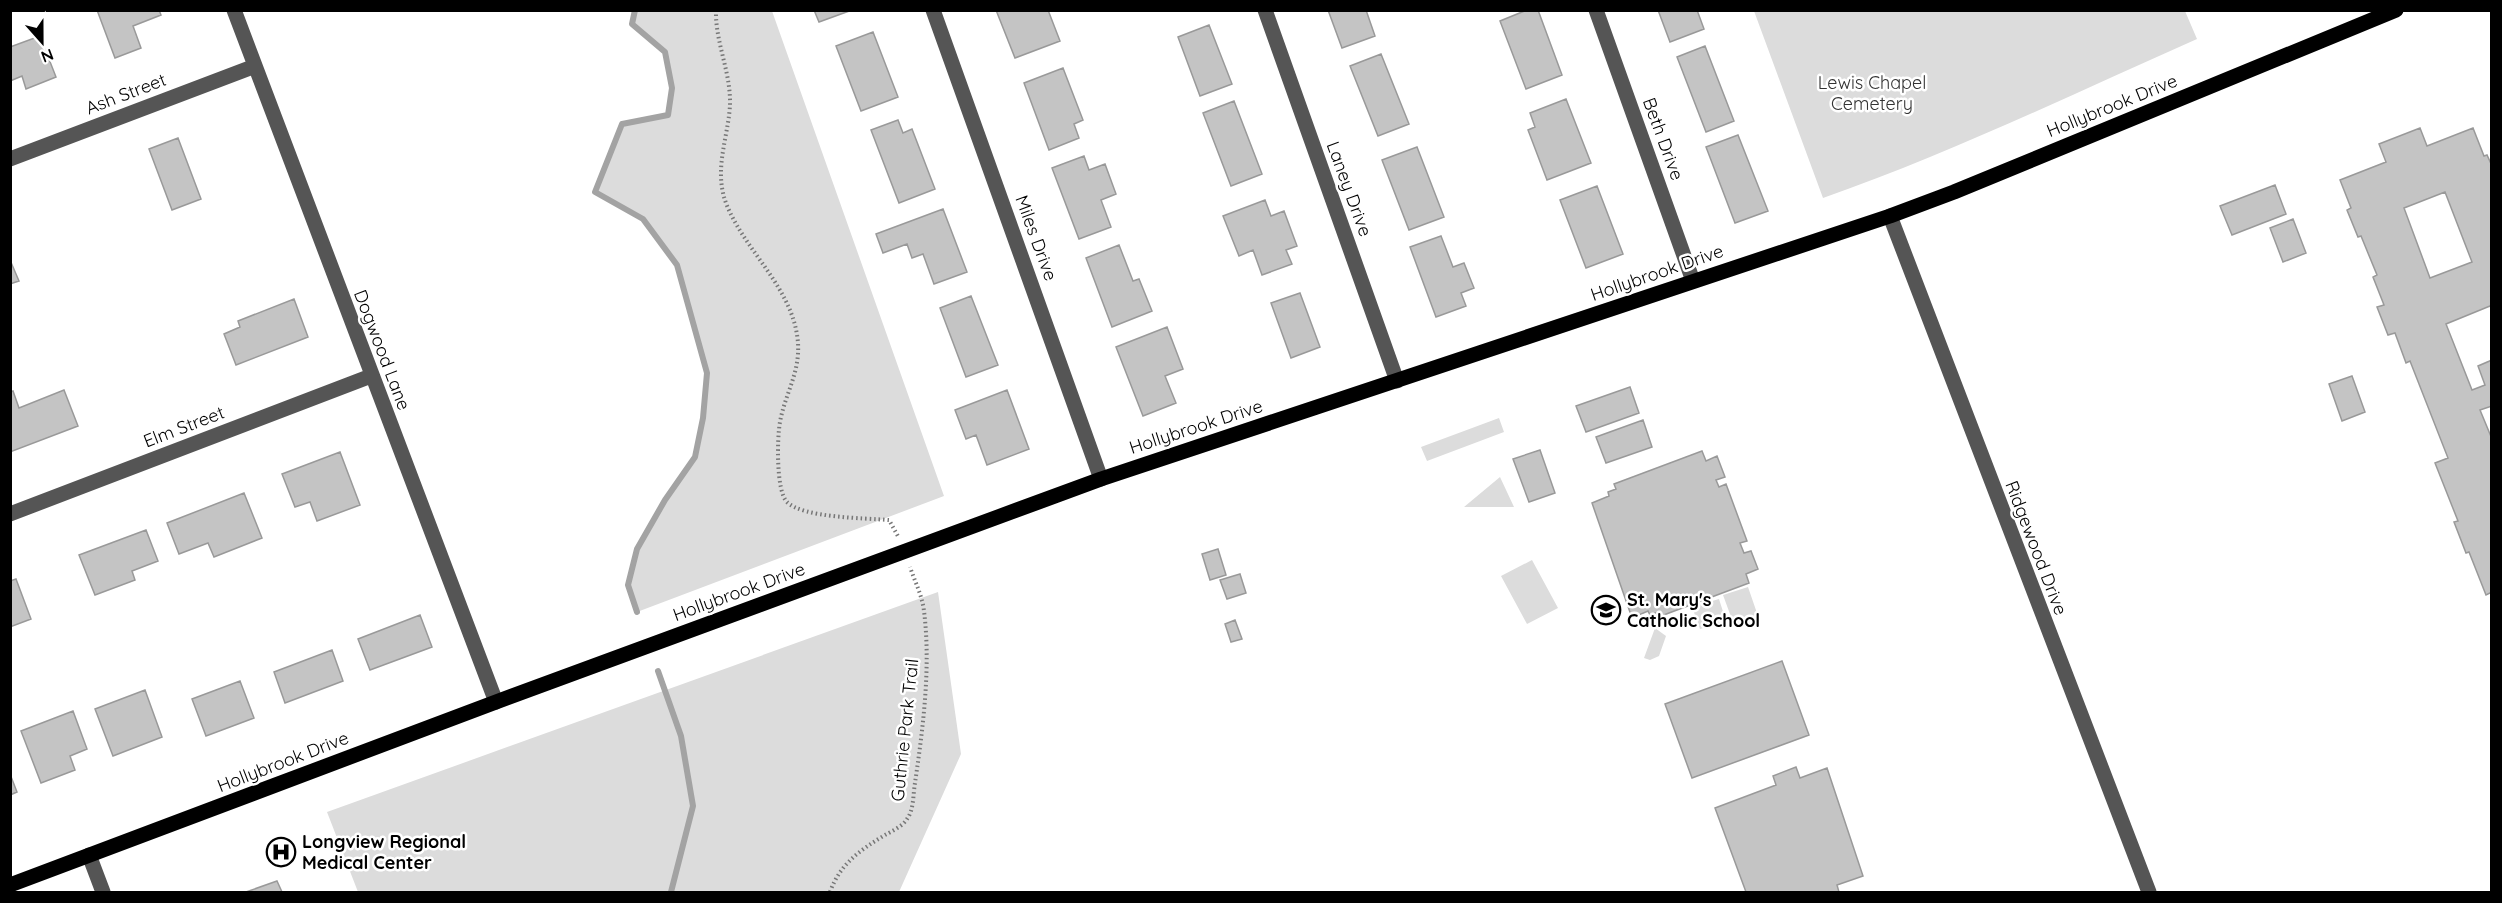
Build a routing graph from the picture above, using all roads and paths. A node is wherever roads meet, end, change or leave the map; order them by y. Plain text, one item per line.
1 (234, 10) edge
2 (716, 10) edge
3 (933, 10) edge
4 (1265, 10) edge
5 (1596, 10) edge
6 (2396, 10) edge
7 (2379, 14) edge
8 (255, 66) junction
9 (10, 159) edge
10 (1890, 216) junction
11 (1693, 281) junction
12 (371, 376) junction
13 (1397, 381) junction
14 (1101, 479) junction
15 (10, 514) edge
16 (894, 525) dead end
17 (912, 572) dead end
18 (496, 702) junction
19 (89, 855) junction
20 (10, 885) edge
21 (103, 892) edge
22 (830, 892) edge
23 (2149, 892) edge

1 - 8 street, Dogwood Lane
2 - 16 path
3 - 14 street, Miles Drive
4 - 13 street, Laney Drive
5 - 11 street, Beth Drive
6 - 7 main road, Hollybrook Drive
7 - 10 main road, Hollybrook Drive
8 - 9 street, Ash Street
8 - 12 street, Dogwood Lane
10 - 11 main road, Hollybrook Drive
10 - 23 street, Ridgewood Drive
11 - 13 main road, Hollybrook Drive
12 - 15 street, Elm Street
12 - 18 street, Dogwood Lane
13 - 14 main road, Hollybrook Drive
14 - 18 main road, Hollybrook Drive
17 - 22 path, Guthrie Park Trail
18 - 19 main road, Hollybrook Drive
19 - 20 main road, Hollybrook Drive
19 - 21 street

